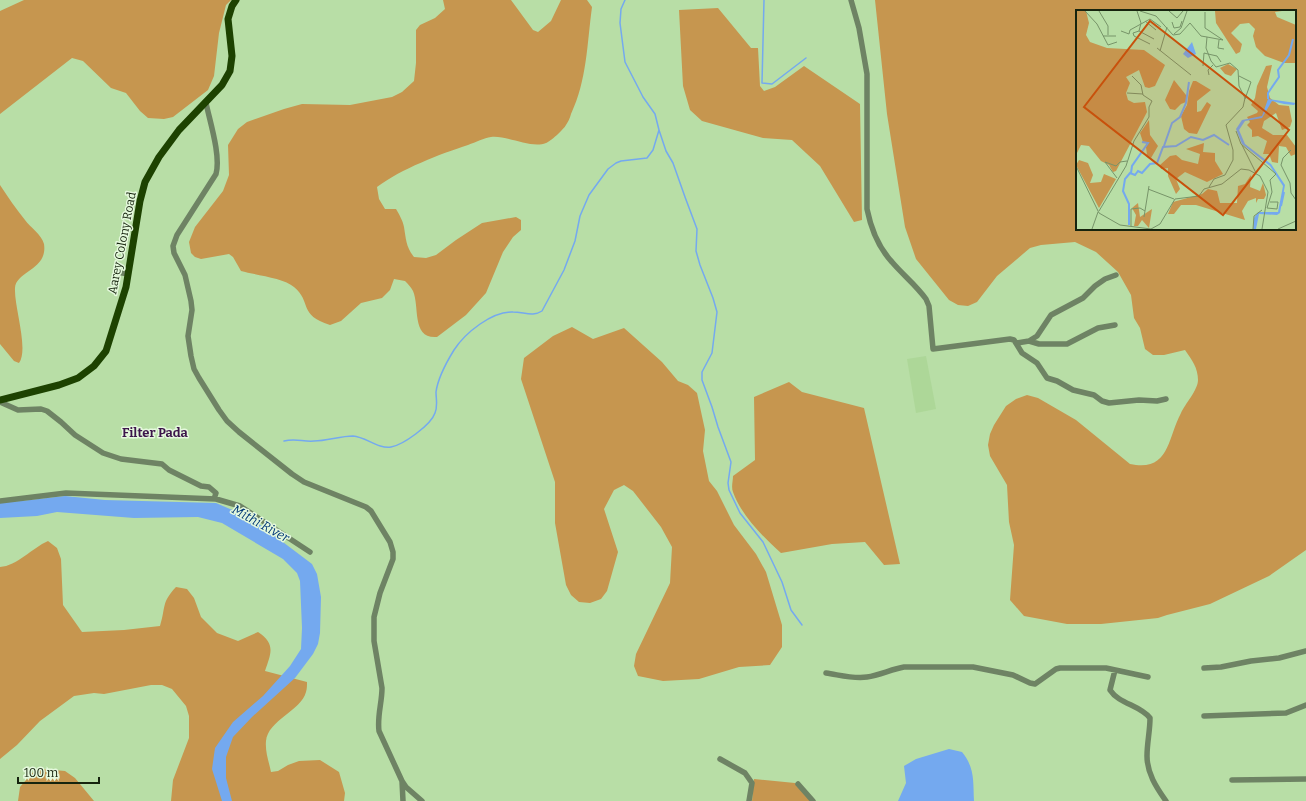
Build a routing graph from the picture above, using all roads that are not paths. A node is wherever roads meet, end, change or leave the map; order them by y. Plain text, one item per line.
1 (236, 0) edge
2 (851, 0) edge
3 (206, 103) junction
4 (118, 272) dead end
5 (128, 274) junction
6 (1116, 275) dead end
7 (1115, 325) dead end
8 (1029, 340) junction
9 (1016, 343) junction
10 (1166, 399) dead end
11 (0, 401) edge
12 (214, 499) junction
13 (0, 501) edge
14 (310, 552) dead end
15 (1306, 651) edge
16 (1204, 668) dead end
17 (1115, 670) junction
18 (826, 673) dead end
19 (1148, 677) dead end
20 (1306, 705) edge
21 (1204, 716) dead end
22 (720, 759) dead end
23 (1306, 779) edge
24 (1232, 780) dead end
25 (402, 781) junction
26 (798, 784) dead end
27 (403, 801) edge
28 (422, 801) edge
29 (749, 801) edge
30 (813, 801) edge
31 (1166, 801) edge

1 - 3 main road, Aarey Colony Road
2 - 9 street
3 - 5 main road, Aarey Colony Road
3 - 25 street
4 - 5 street
5 - 11 main road, Aarey Colony Road
6 - 8 street
7 - 8 street
8 - 9 street
9 - 10 street
11 - 12 street
12 - 13 street
12 - 14 street
15 - 16 street
17 - 18 street
17 - 19 street
17 - 31 street
20 - 21 street
22 - 29 street
23 - 24 street
25 - 27 street
25 - 28 street
26 - 30 street

